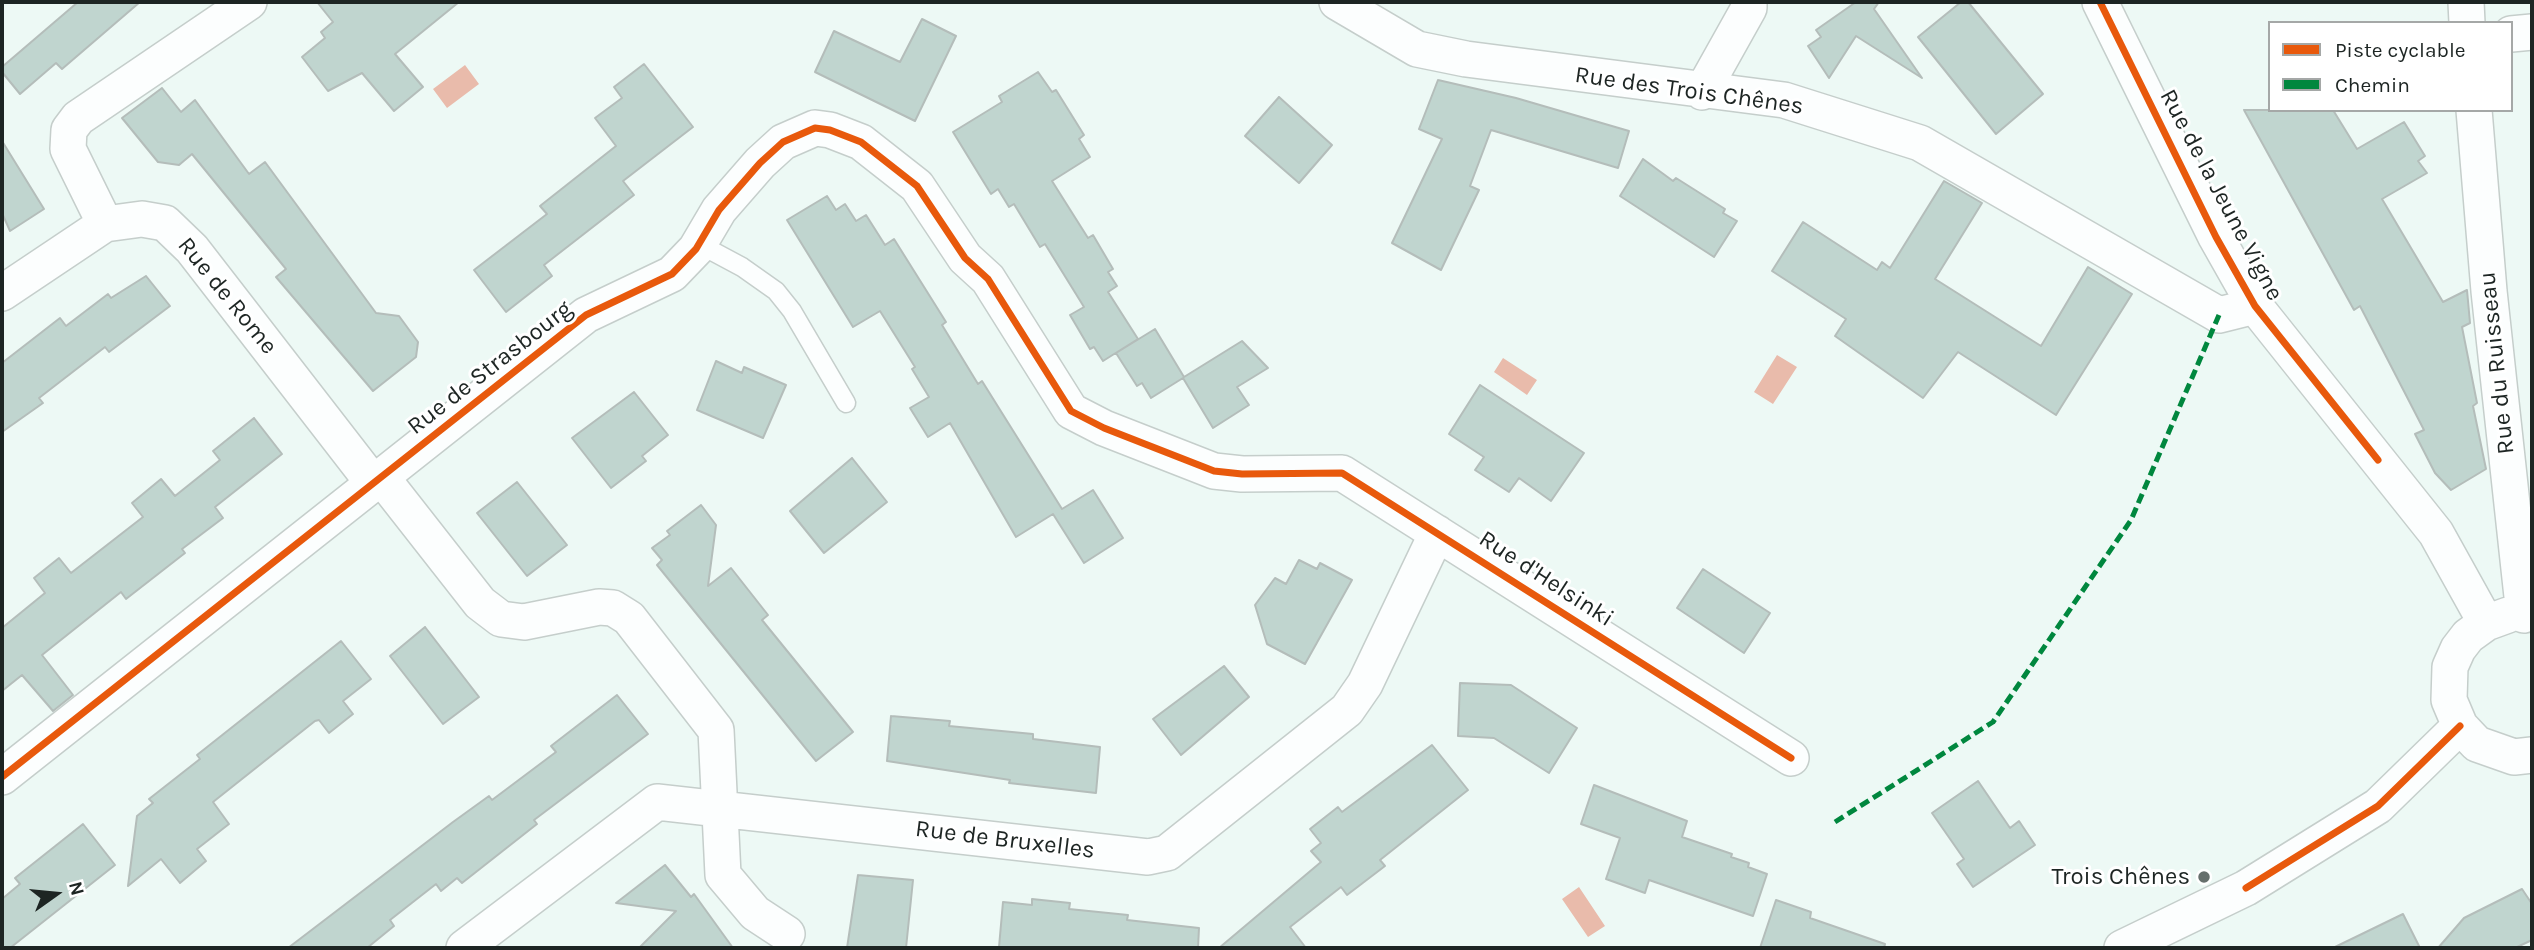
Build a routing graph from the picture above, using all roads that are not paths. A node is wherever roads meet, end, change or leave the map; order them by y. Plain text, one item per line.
1 (249, 2) edge
2 (1337, 2) edge
3 (1749, 2) edge
4 (2100, 2) edge
5 (2466, 2) edge
6 (2467, 21) edge
7 (2532, 32) edge
8 (2513, 34) edge
9 (1702, 92) junction
10 (2474, 112) edge
11 (105, 224) junction
12 (698, 244) junction
13 (2, 293) edge
14 (2255, 306) junction
15 (846, 403) dead end
16 (1268, 475) joint
17 (378, 481) junction
18 (1437, 533) junction
19 (2528, 616) edge
20 (2486, 623) junction
21 (2460, 726) junction
22 (2532, 755) edge
23 (1791, 758) dead end
24 (2, 777) edge
25 (722, 807) junction
26 (787, 934) dead end
27 (464, 948) edge
28 (2122, 948) edge

1 - 11 street
2 - 9 street, Rue des Trois Chênes
3 - 9 street
4 - 14 street, Rue de la Jeune Vigne
5 - 6 street
7 - 8 street
9 - 14 street, Rue des Trois Chênes
10 - 19 street, Rue du Ruisseau
11 - 13 street, Rue de Rome
11 - 17 street, Rue de Rome
12 - 15 lane
12 - 16 street, Rue de Strasbourg
12 - 17 street, Rue de Strasbourg
14 - 20 street, Rue de la Jeune Vigne
16 - 18 street, Rue d'Helsinki
17 - 24 street, Rue de Strasbourg
17 - 25 street, Rue de Rome
18 - 23 street, Rue d'Helsinki
18 - 25 street, Rue de Bruxelles
19 - 20 street
20 - 21 street
21 - 22 street
21 - 28 street
25 - 26 street
25 - 27 street, Rue de Bruxelles

